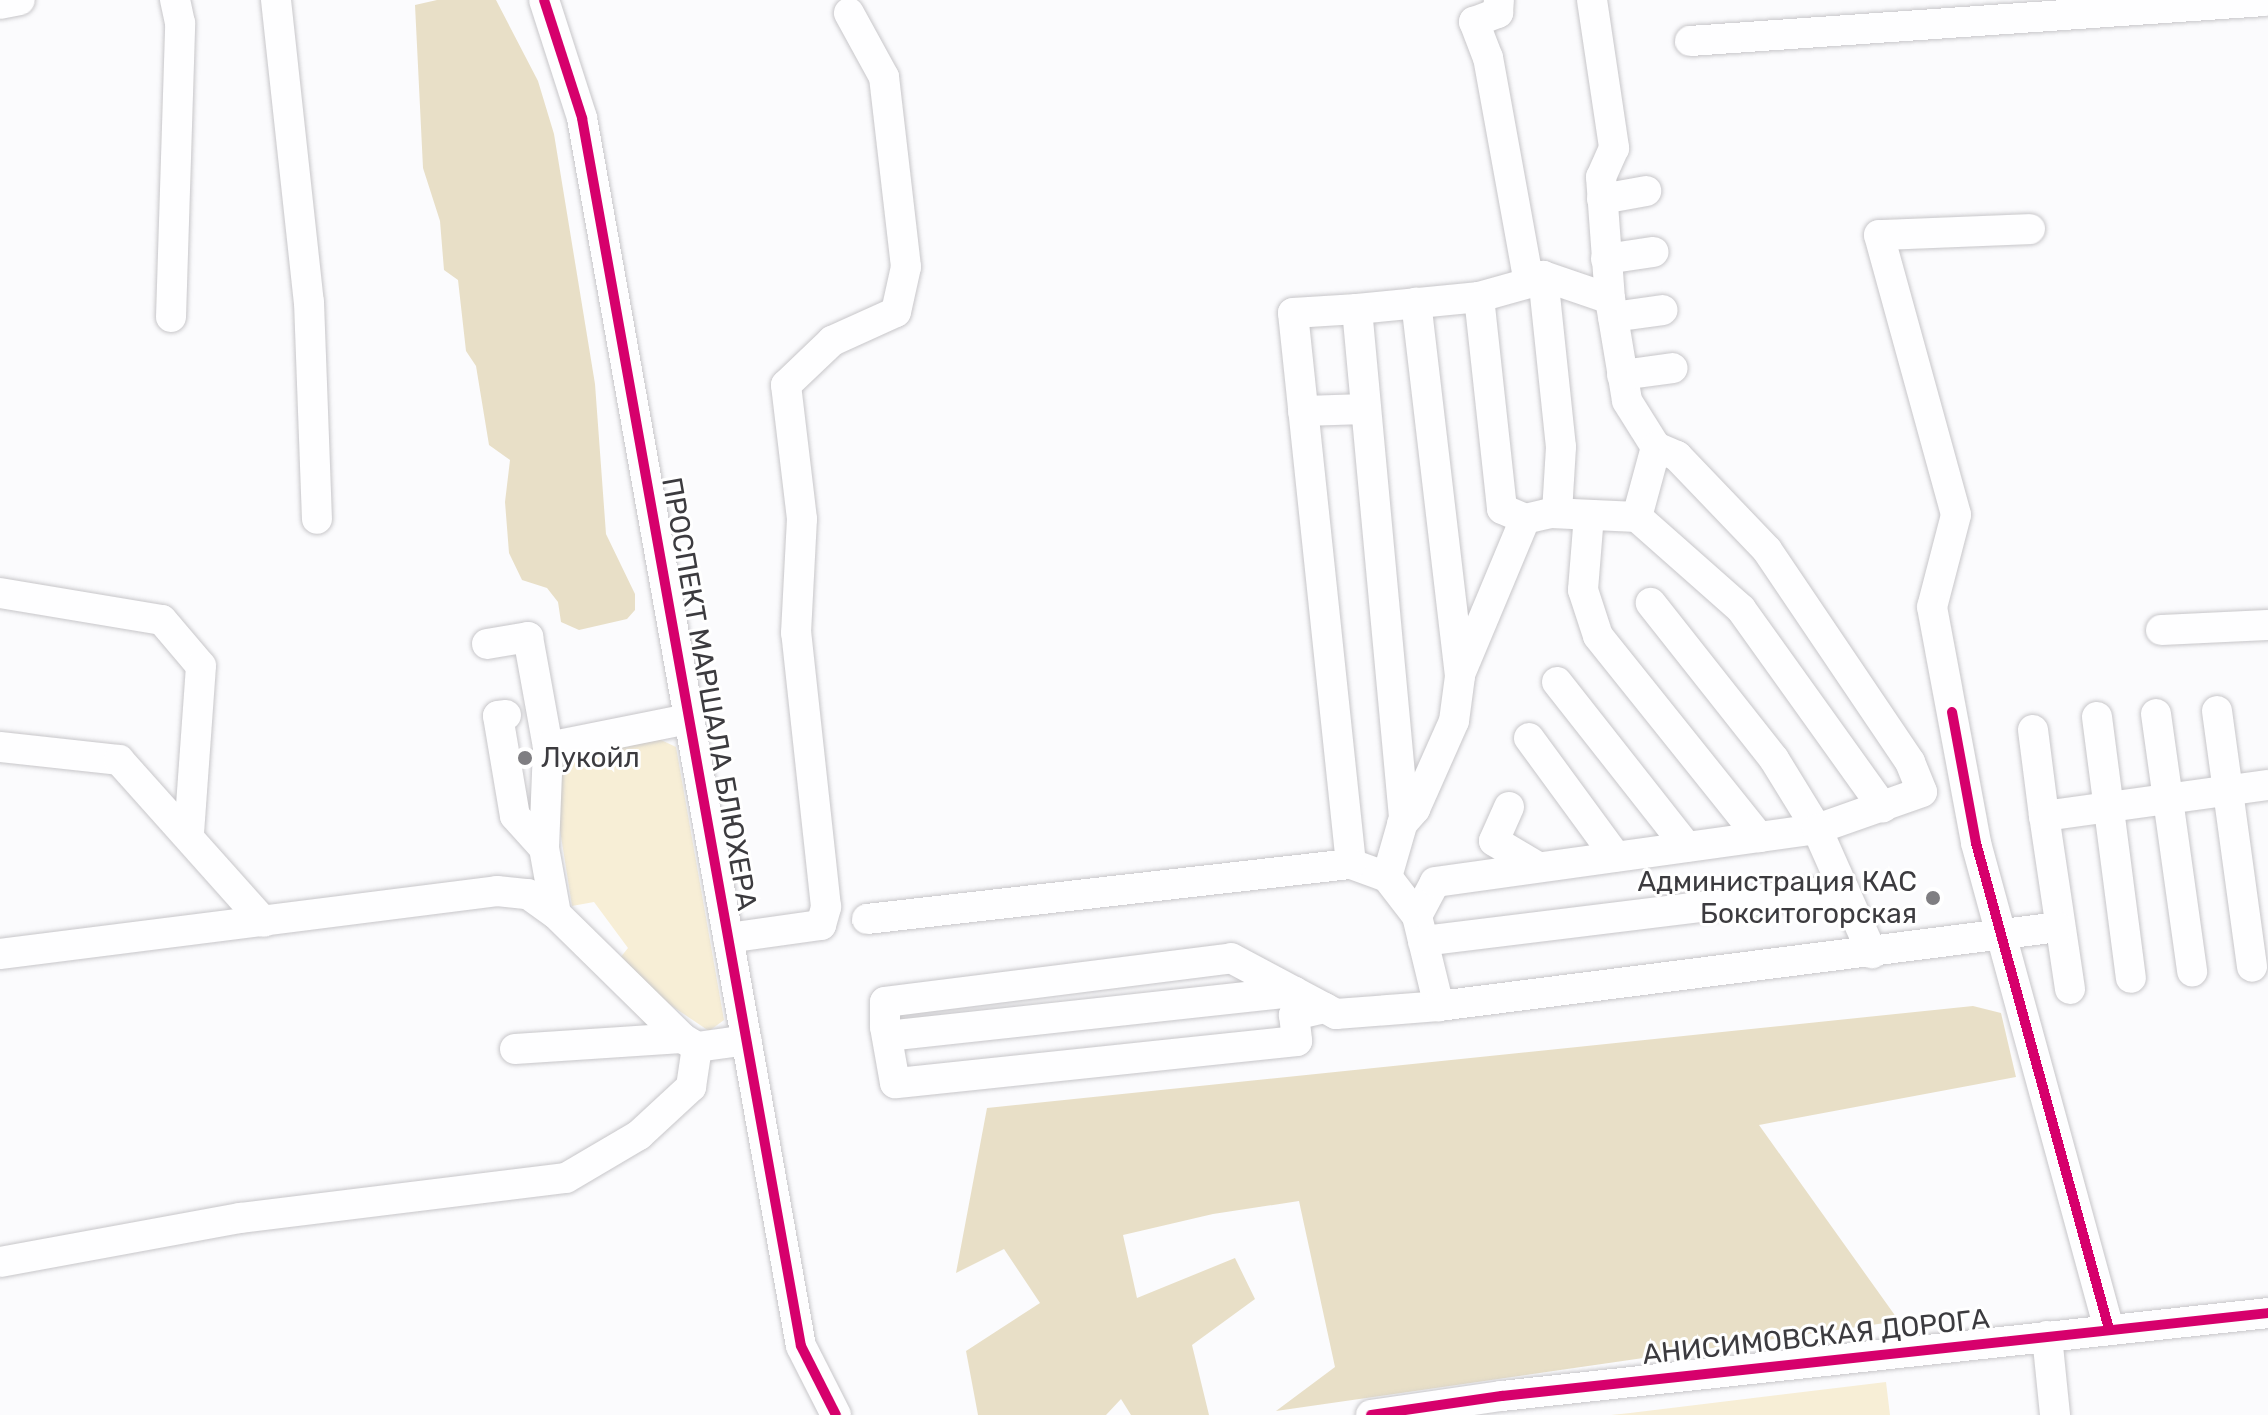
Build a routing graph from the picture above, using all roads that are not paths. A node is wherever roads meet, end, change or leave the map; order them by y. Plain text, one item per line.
1 (20, 0) edge
2 (175, 0) edge
3 (276, 0) edge
4 (544, 0) edge
5 (1499, 0) edge
6 (1592, 0) edge
7 (2265, 0) edge
8 (0, 4) edge
9 (1467, 11) edge
10 (849, 13) dead end
11 (2268, 15) edge
12 (1690, 41) dead end
13 (1646, 191) dead end
14 (1602, 199) junction
15 (2030, 229) dead end
16 (1653, 252) dead end
17 (1606, 259) junction
18 (1536, 280) junction
19 (1479, 297) junction
20 (1416, 303) junction
21 (1611, 308) junction
22 (1357, 309) junction
23 (1663, 310) dead end
24 (171, 317) dead end
25 (1673, 368) dead end
26 (1622, 375) junction
27 (1366, 409) junction
28 (1303, 411) junction
29 (1656, 447) junction
30 (1557, 513) junction
31 (1589, 515) junction
32 (1637, 517) junction
33 (317, 519) dead end
34 (1525, 519) junction
35 (0, 593) edge
36 (1651, 603) dead end
37 (2268, 625) edge
38 (2161, 630) dead end
39 (487, 644) dead end
40 (1460, 673) junction
41 (1557, 682) dead end
42 (2217, 711) dead end
43 (525, 712) junction
44 (2156, 714) dead end
45 (2097, 717) dead end
46 (688, 719) junction
47 (2033, 730) dead end
48 (1529, 738) dead end
49 (0, 747) edge
50 (548, 747) junction
51 (2268, 785) edge
52 (2228, 791) junction
53 (2168, 799) junction
54 (1509, 807) dead end
55 (1883, 807) junction
56 (2107, 807) junction
57 (2044, 816) junction
58 (1402, 824) junction
59 (1817, 829) junction
60 (189, 835) junction
61 (1759, 837) junction
62 (1687, 847) junction
63 (544, 848) junction
64 (1616, 857) junction
65 (1351, 864) junction
66 (1538, 867) junction
67 (1387, 877) junction
68 (1844, 889) junction
69 (556, 914) junction
70 (867, 919) dead end
71 (264, 922) junction
72 (2058, 927) junction
73 (1420, 929) junction
74 (2004, 936) junction
75 (728, 938) junction
76 (1872, 953) junction
77 (0, 954) edge
78 (2252, 967) dead end
79 (2192, 971) dead end
80 (2131, 978) dead end
81 (2070, 989) dead end
82 (1295, 992) junction
83 (1439, 1006) junction
84 (1325, 1008) junction
85 (887, 1036) junction
86 (747, 1040) junction
87 (689, 1042) junction
88 (515, 1049) dead end
89 (0, 1262) edge
90 (2265, 1320) edge
91 (2109, 1329) junction
92 (2047, 1336) junction
93 (830, 1406) edge
94 (1371, 1415) edge
95 (2055, 1415) edge

1 - 8 street
2 - 24 street
3 - 33 street
4 - 46 street, ПРОСПЕКТ МАРШАЛА БЛЮХЕРА
5 - 9 street
6 - 14 street
7 - 11 street
7 - 12 street
9 - 18 street
10 - 75 street
13 - 14 street
14 - 17 street
15 - 74 street
16 - 17 street
17 - 21 street
18 - 19 street
18 - 21 street
18 - 30 street
19 - 20 street
19 - 34 street
20 - 22 street
20 - 40 street
21 - 23 street
21 - 26 street
22 - 27 street
22 - 28 street
25 - 26 street
26 - 29 street
27 - 28 street
27 - 58 street
28 - 65 street
29 - 32 street
29 - 55 street
30 - 31 street
30 - 34 street
31 - 32 street
31 - 61 street
32 - 55 street
34 - 40 street
35 - 60 street
36 - 59 street
37 - 38 street
39 - 43 street
40 - 58 street
41 - 62 street
42 - 52 street
43 - 50 street
43 - 63 street
44 - 53 street
45 - 56 street
46 - 50 street
46 - 75 street, ПРОСПЕКТ МАРШАЛА БЛЮХЕРА
47 - 57 street
48 - 64 street
49 - 60 street
50 - 63 street
51 - 52 street
52 - 53 street
52 - 78 street
53 - 56 street
53 - 79 street
54 - 66 street
55 - 59 street
56 - 57 street
56 - 80 street
57 - 72 street
58 - 67 street
59 - 61 street
59 - 68 street
60 - 71 street
61 - 62 street
62 - 64 street
63 - 69 street
64 - 66 street
65 - 67 street
65 - 70 street
66 - 73 street
67 - 73 street
68 - 73 street
68 - 76 street
69 - 71 street
69 - 87 street
71 - 77 street
72 - 74 street
72 - 81 street
73 - 83 street
74 - 76 street
74 - 91 street
75 - 86 street, ПРОСПЕКТ МАРШАЛА БЛЮХЕРА
76 - 83 street
82 - 84 street
82 - 85 street
82 - 85 street
83 - 84 street
84 - 85 street
86 - 87 street
86 - 93 street, ПРОСПЕКТ МАРШАЛА БЛЮХЕРА
87 - 88 street
87 - 89 street
90 - 91 street, АНИСИМОВСКАЯ ДОРОГА
91 - 92 street, АНИСИМОВСКАЯ ДОРОГА
92 - 94 street, АНИСИМОВСКАЯ ДОРОГА
92 - 95 street

